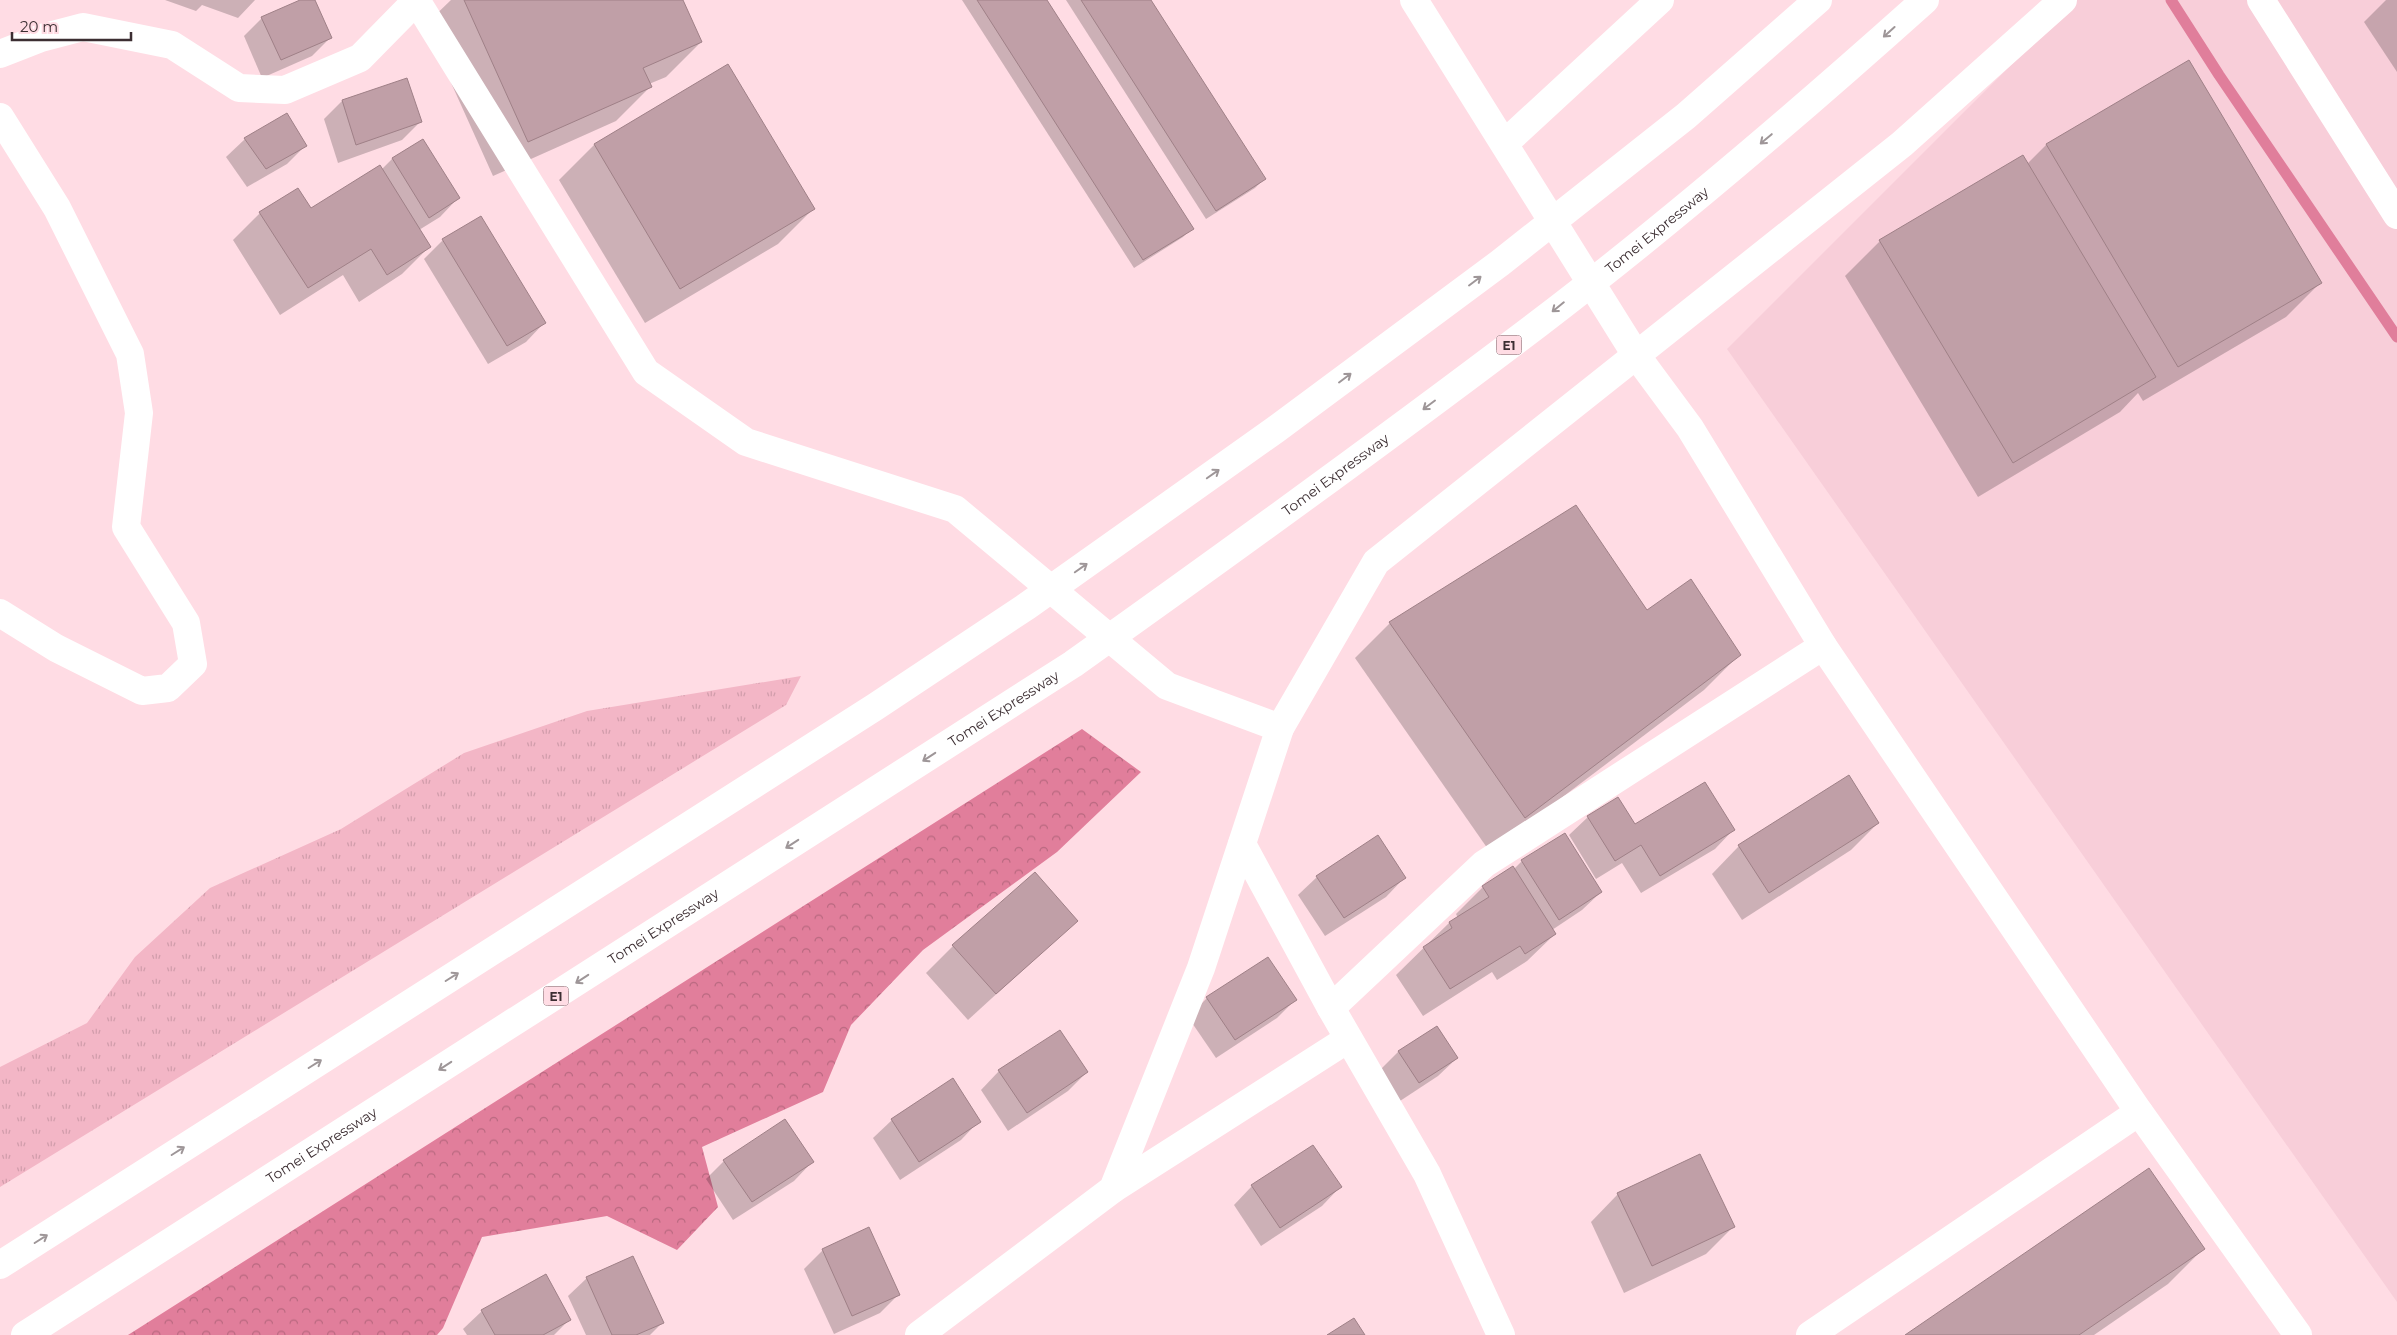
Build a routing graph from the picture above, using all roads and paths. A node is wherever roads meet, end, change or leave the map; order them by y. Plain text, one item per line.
1 (417, 0) edge
2 (1414, 0) edge
3 (1660, 0) edge
4 (1818, 0) edge
5 (1925, 0) edge
6 (2063, 0) edge
7 (2262, 0) edge
8 (0, 54) edge
9 (0, 117) edge
10 (1504, 143) junction
11 (2397, 215) edge
12 (1636, 355) junction
13 (0, 614) edge
14 (1823, 646) junction
15 (1280, 728) junction
16 (1242, 844) junction
17 (1331, 1008) junction
18 (1348, 1039) junction
19 (2139, 1112) junction
20 (1113, 1189) junction
21 (0, 1265) edge
22 (31, 1331) edge
23 (918, 1335) edge
24 (1501, 1335) edge
25 (1810, 1335) edge
26 (2298, 1335) edge

1 - 8 main road
1 - 15 main road
2 - 10 main road
3 - 10 main road
21 -> 4 main road
5 -> 22 main road, Tomei Expressway / E1
6 - 12 main road
7 - 11 main road
9 - 13 main road
10 - 12 main road
12 - 14 main road
12 - 15 main road
14 - 17 main road
14 - 19 main road
15 - 16 main road
16 - 17 main road
16 - 20 main road
17 - 18 main road
18 - 20 main road
18 - 24 main road
19 - 25 main road
19 - 26 main road
20 - 23 main road

